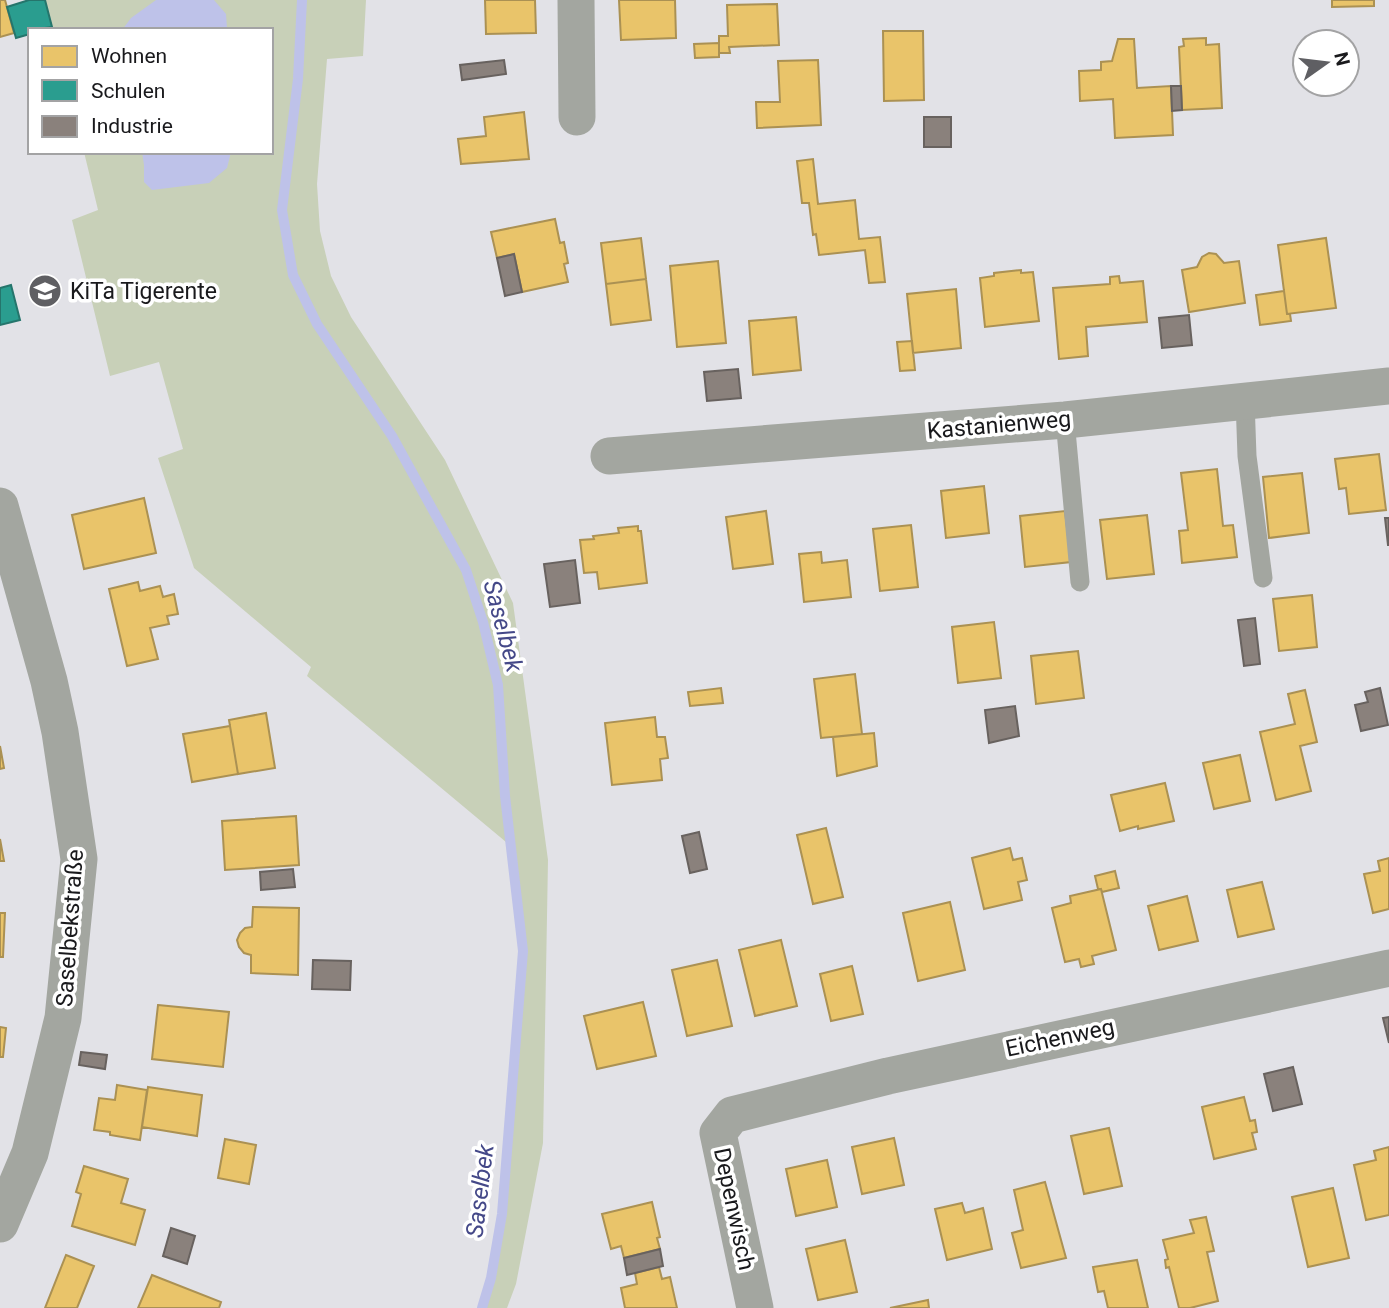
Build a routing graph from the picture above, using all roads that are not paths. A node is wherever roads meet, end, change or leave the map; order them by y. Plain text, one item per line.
1 (576, 0) edge
2 (577, 117) dead end
3 (1389, 386) edge
4 (1245, 400) junction
5 (1065, 420) junction
6 (609, 456) dead end
7 (0, 506) edge
8 (1263, 578) dead end
9 (1080, 582) dead end
10 (1389, 968) edge
11 (732, 1115) joint
12 (0, 1224) edge
13 (755, 1308) edge

1 - 2 street
3 - 4 street, Kastanienweg
4 - 5 street, Kastanienweg
4 - 8 lane
5 - 6 street, Kastanienweg
5 - 9 lane
7 - 12 street, Saselbekstraße
10 - 11 street, Eichenweg
11 - 13 street, Depenwisch

